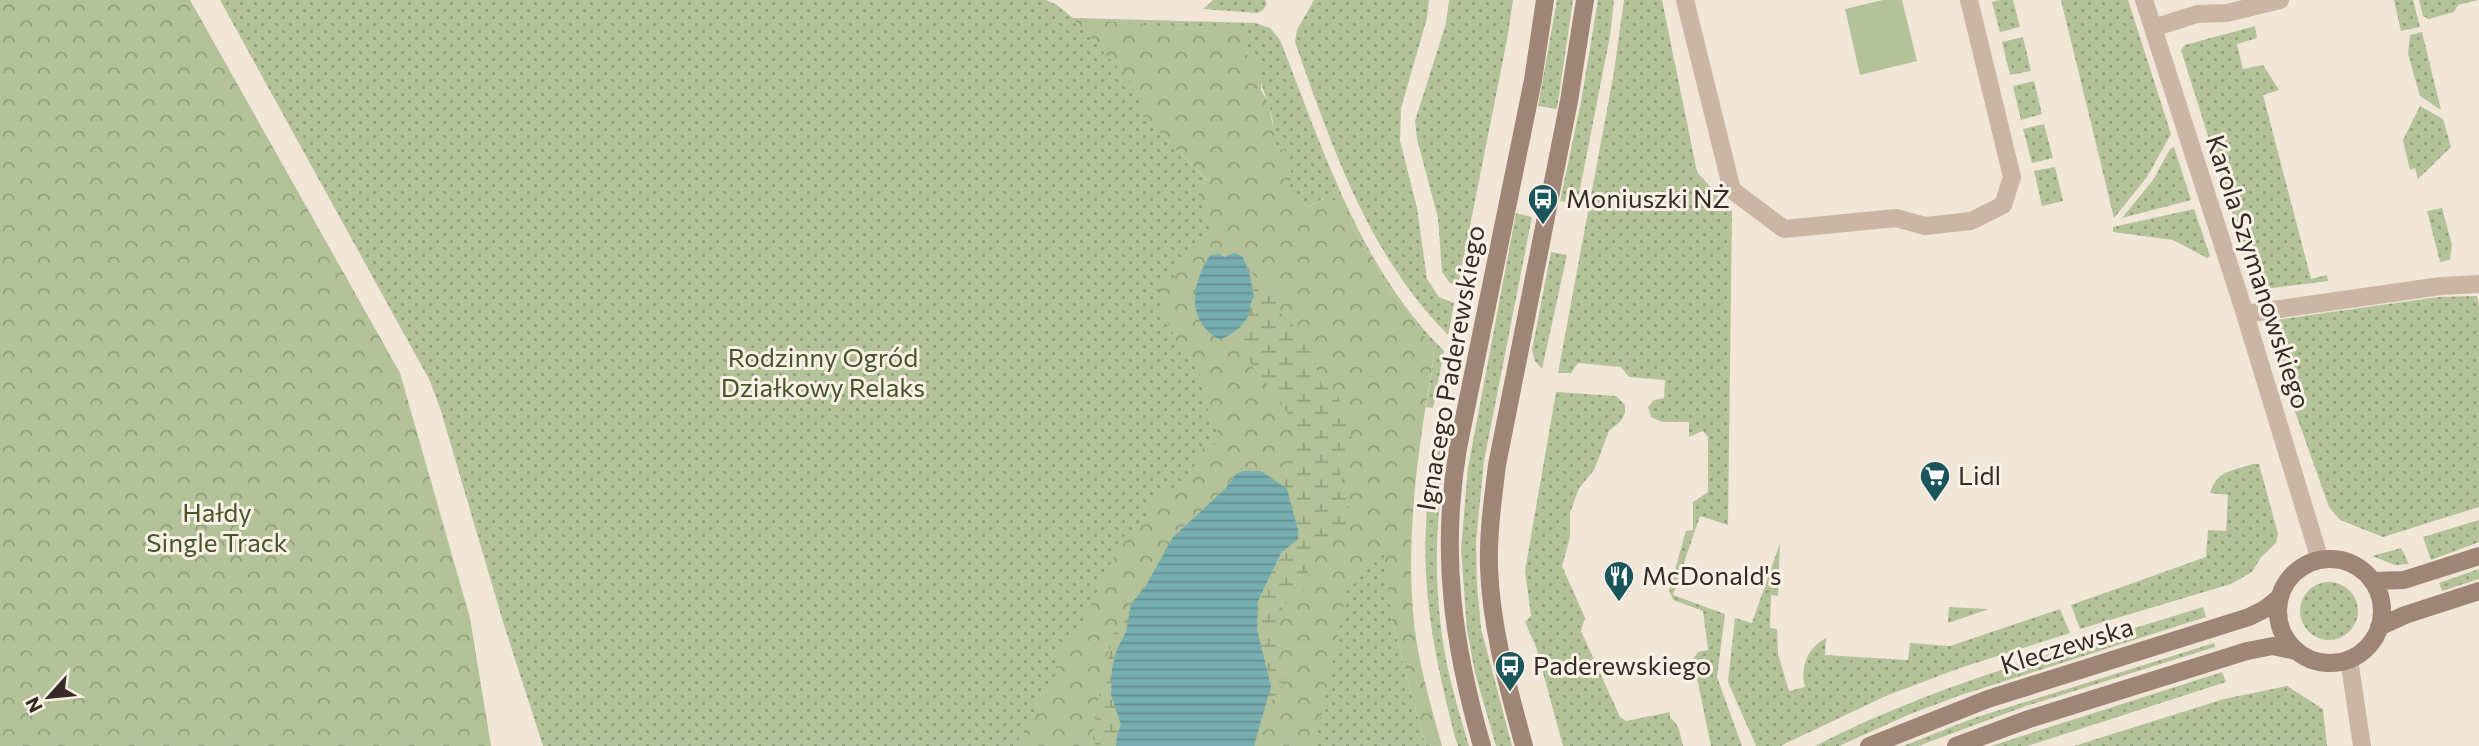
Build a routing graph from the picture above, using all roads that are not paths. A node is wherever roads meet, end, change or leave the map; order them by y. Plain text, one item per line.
1 (1545, 0) edge
2 (1586, 0) edge
3 (1685, 0) edge
4 (1969, 0) edge
5 (2144, 0) edge
6 (2280, 0) edge
7 (2153, 28) junction
8 (2479, 284) edge
9 (2245, 314) junction
10 (2479, 556) edge
11 (2320, 560) junction
12 (2372, 582) junction
13 (2479, 591) edge
14 (2280, 597) junction
15 (2379, 626) junction
16 (2296, 651) junction
17 (2349, 659) junction
18 (1482, 746) edge
19 (1524, 746) edge
20 (1868, 746) edge
21 (1956, 746) edge
22 (2362, 746) edge

1 - 18 main road, Ignacego Paderewskiego
2 - 19 main road
3 - 4 street
5 - 7 street, Karola Szymanowskiego
6 - 7 street
7 - 9 street, Karola Szymanowskiego
8 - 9 street
9 - 11 street, Karola Szymanowskiego
10 - 12 main road
11 - 12 main road
11 - 14 main road
12 - 15 main road
13 - 15 main road
14 - 16 main road
14 - 20 main road, Kleczewska
15 - 17 main road
16 - 17 main road
16 - 21 main road
17 - 22 street

